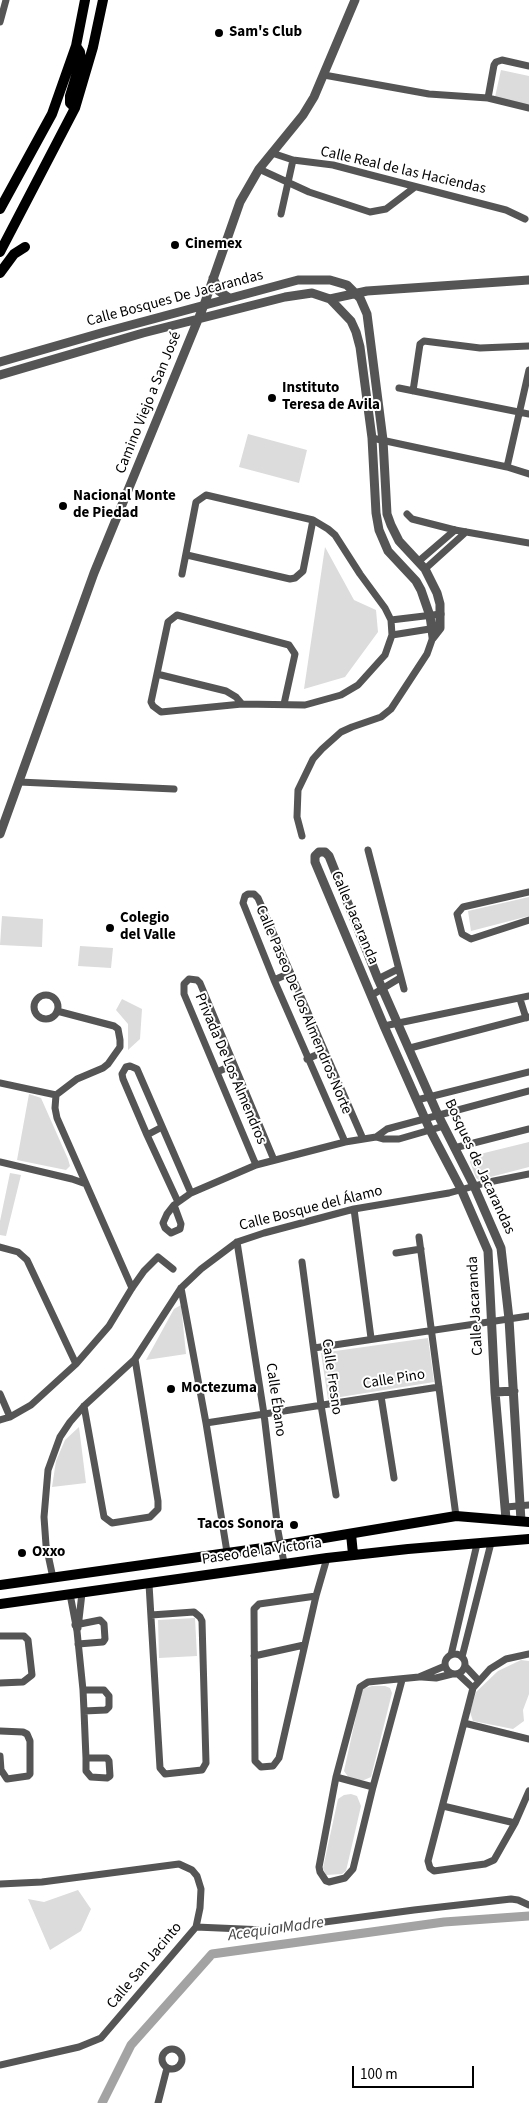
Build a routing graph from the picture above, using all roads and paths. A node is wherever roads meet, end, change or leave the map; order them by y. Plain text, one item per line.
1 (6, 0) edge
2 (85, 0) edge
3 (103, 0) edge
4 (355, 0) edge
5 (0, 22) edge
6 (76, 46) junction
7 (529, 66) edge
8 (324, 75) junction
9 (488, 98) junction
10 (75, 108) junction
11 (529, 108) edge
12 (272, 153) junction
13 (293, 160) junction
14 (259, 169) junction
15 (287, 182) junction
16 (415, 187) junction
17 (0, 210) edge
18 (281, 214) dead end
19 (525, 219) dead end
20 (25, 247) dead end
21 (0, 252) edge
22 (0, 273) edge
23 (213, 278) junction
24 (529, 280) edge
25 (355, 293) junction
26 (229, 298) junction
27 (330, 299) junction
28 (204, 305) junction
29 (198, 319) junction
30 (529, 346) edge
31 (0, 362) edge
32 (529, 370) edge
33 (0, 375) edge
34 (400, 388) dead end
35 (413, 391) junction
36 (519, 412) junction
37 (529, 414) edge
38 (372, 438) junction
39 (384, 440) junction
40 (507, 467) junction
41 (529, 474) edge
42 (407, 514) dead end
43 (313, 520) junction
44 (455, 530) junction
45 (466, 532) junction
46 (529, 543) edge
47 (187, 555) junction
48 (419, 561) junction
49 (425, 569) junction
50 (182, 574) dead end
51 (441, 614) junction
52 (430, 616) junction
53 (391, 620) junction
54 (435, 631) junction
55 (392, 635) junction
56 (157, 674) junction
57 (242, 704) junction
58 (284, 704) junction
59 (19, 782) junction
60 (174, 789) dead end
61 (0, 834) edge
62 (302, 836) dead end
63 (368, 850) dead end
64 (319, 852) joint
65 (529, 892) edge
66 (529, 920) edge
67 (358, 927) junction
68 (345, 932) junction
69 (398, 968) junction
70 (290, 973) junction
71 (400, 978) junction
72 (378, 979) junction
73 (274, 980) junction
74 (383, 988) junction
75 (404, 989) dead end
76 (372, 995) junction
77 (529, 996) edge
78 (520, 999) junction
79 (57, 1010) dead end
80 (528, 1018) edge
81 (398, 1023) junction
82 (384, 1026) junction
83 (410, 1048) junction
84 (323, 1052) junction
85 (307, 1059) junction
86 (234, 1065) junction
87 (217, 1072) junction
88 (529, 1073) edge
89 (0, 1083) edge
90 (529, 1092) edge
91 (56, 1095) junction
92 (430, 1096) junction
93 (417, 1100) junction
94 (438, 1115) junction
95 (426, 1119) junction
96 (444, 1126) junction
97 (162, 1128) junction
98 (529, 1129) edge
99 (430, 1130) junction
100 (146, 1135) junction
101 (376, 1137) junction
102 (362, 1139) junction
103 (344, 1142) junction
104 (454, 1148) junction
105 (274, 1160) junction
106 (0, 1162) edge
107 (256, 1165) junction
108 (529, 1174) edge
109 (86, 1184) junction
110 (474, 1186) junction
111 (461, 1189) junction
112 (191, 1193) junction
113 (354, 1209) junction
114 (419, 1237) dead end
115 (237, 1242) junction
116 (0, 1248) edge
117 (421, 1249) junction
118 (396, 1253) dead end
119 (302, 1262) dead end
120 (173, 1270) dead end
121 (132, 1288) junction
122 (181, 1288) junction
123 (529, 1316) edge
124 (509, 1319) junction
125 (492, 1322) junction
126 (432, 1330) junction
127 (371, 1338) junction
128 (314, 1348) junction
129 (134, 1360) junction
130 (76, 1364) junction
131 (438, 1388) junction
132 (514, 1391) junction
133 (495, 1392) junction
134 (0, 1394) edge
135 (381, 1396) junction
136 (321, 1405) junction
137 (84, 1406) junction
138 (264, 1414) junction
139 (10, 1417) junction
140 (0, 1420) edge
141 (206, 1423) junction
142 (394, 1478) dead end
143 (336, 1495) dead end
144 (525, 1505) edge
145 (506, 1507) junction
146 (456, 1516) junction
147 (506, 1519) junction
148 (525, 1521) edge
149 (351, 1534) junction
150 (529, 1539) edge
151 (491, 1543) junction
152 (477, 1544) junction
153 (280, 1545) junction
154 (227, 1552) junction
155 (353, 1554) junction
156 (327, 1558) junction
157 (284, 1563) junction
158 (53, 1578) junction
159 (149, 1584) junction
160 (0, 1585) edge
161 (82, 1593) junction
162 (70, 1594) junction
163 (316, 1596) junction
164 (0, 1604) edge
165 (151, 1615) junction
166 (77, 1627) junction
167 (0, 1636) edge
168 (78, 1644) junction
169 (304, 1645) junction
170 (529, 1654) edge
171 (451, 1655) junction
172 (254, 1656) junction
173 (462, 1657) junction
174 (445, 1666) junction
175 (465, 1666) junction
176 (455, 1674) junction
177 (419, 1677) junction
178 (402, 1680) junction
179 (479, 1681) junction
180 (0, 1683) edge
181 (473, 1688) junction
182 (83, 1690) junction
183 (84, 1711) junction
184 (464, 1723) junction
185 (0, 1731) edge
186 (529, 1734) edge
187 (529, 1739) edge
188 (0, 1756) edge
189 (86, 1758) junction
190 (336, 1777) junction
191 (373, 1787) junction
192 (529, 1791) edge
193 (443, 1806) junction
194 (515, 1823) junction
195 (0, 1884) edge
196 (529, 1905) edge
197 (196, 1927) junction
198 (0, 2065) edge
199 (168, 2068) dead end
200 (158, 2103) edge

1 - 5 street
2 - 6 main road
3 - 10 main road
4 - 8 street, Camino Viejo a San José
6 - 10 main road
6 - 17 main road
7 - 9 street
8 - 9 street
8 - 12 street, Camino Viejo a San José
9 - 11 street
10 - 21 main road
12 - 13 street, Calle Real de las Haciendas
12 - 14 street, Camino Viejo a San José
13 - 15 street
13 - 16 street, Calle Real de las Haciendas
14 - 15 street
14 - 23 street, Camino Viejo a San José
15 - 16 street
15 - 18 street
16 - 19 street, Calle Real de las Haciendas
20 - 22 main road
23 - 26 street
23 - 28 street, Camino Viejo a San José
24 - 25 street
25 - 26 street, Calle Bosques De Jacarandas
25 - 27 street
25 - 39 street
26 - 28 street, Calle Bosques De Jacarandas
27 - 29 street, Calle Bosques De Jacarandas
27 - 38 street
28 - 29 street, Camino Viejo a San José
28 - 31 street, Calle Bosques De Jacarandas
29 - 33 street, Calle Bosques De Jacarandas
29 - 59 street, Camino Viejo a San José
30 - 35 street
32 - 36 street
34 - 35 street
35 - 36 street
36 - 37 street
36 - 40 street
38 - 39 street
38 - 52 street
39 - 40 street
39 - 48 street
40 - 41 street
42 - 44 street
43 - 47 street
43 - 47 street
43 - 53 street
44 - 45 street
44 - 48 street
45 - 46 street
45 - 49 street
47 - 50 street
48 - 49 street
49 - 51 street
51 - 52 street
51 - 54 street
52 - 53 street
52 - 54 street
53 - 55 street
54 - 55 street
54 - 62 street
55 - 58 street
56 - 57 street
56 - 57 street
56 - 58 street
57 - 58 street
59 - 60 street
59 - 61 street, Camino Viejo a San José
63 - 69 street, Calle Jacaranda
64 - 67 street, Bosques de Jacarandas
64 - 68 street, Calle Jacaranda
65 - 66 street
67 - 68 street
67 - 72 street, Bosques de Jacarandas
68 - 76 street, Calle Jacaranda
69 - 71 street, Calle Jacaranda
69 - 72 street, Calle Jacaranda
70 - 73 street
70 - 73 street, Calle Paseo De Los Almendros Norte
70 - 84 street, Calle Paseo De Los Almendros Norte
71 - 74 street
71 - 75 street, Calle Jacaranda
72 - 74 street, Bosques de Jacarandas
73 - 85 street, Calle Paseo De Los Almendros Norte
74 - 76 street
74 - 81 street, Bosques de Jacarandas
76 - 82 street, Calle Jacaranda
77 - 78 street
78 - 80 street
78 - 81 street
79 - 91 street
80 - 83 street
81 - 82 street
81 - 83 street, Bosques de Jacarandas
82 - 93 street, Calle Jacaranda
83 - 92 street, Bosques de Jacarandas
84 - 85 street
84 - 102 street, Calle Paseo De Los Almendros Norte
85 - 103 street, Calle Paseo De Los Almendros Norte
86 - 87 street
86 - 87 street, Privada De Los Almendros
86 - 105 street, Privada De Los Almendros
87 - 107 street, Privada De Los Almendros
88 - 92 street
89 - 91 street
90 - 94 street
91 - 109 street
92 - 93 street
92 - 94 street, Bosques de Jacarandas
93 - 95 street, Calle Jacaranda
94 - 95 street
94 - 96 street, Bosques de Jacarandas
95 - 99 street, Calle Jacaranda
95 - 101 street
96 - 99 street
96 - 104 street, Bosques de Jacarandas
97 - 100 street
97 - 100 street
97 - 112 street
98 - 104 street
99 - 101 street
99 - 111 street, Calle Jacaranda
100 - 112 street
101 - 102 street
102 - 103 street
103 - 105 street
104 - 110 street, Bosques de Jacarandas
105 - 107 street
106 - 109 street
107 - 112 street
108 - 110 street, Calle Bosque del Álamo
109 - 121 street
110 - 111 street, Calle Bosque del Álamo
110 - 124 street, Bosques de Jacarandas
111 - 113 street, Calle Bosque del Álamo
111 - 125 street, Calle Jacaranda
113 - 115 street, Calle Bosque del Álamo
113 - 127 street
114 - 117 street
115 - 122 street, Calle Bosque del Álamo
115 - 138 street, Calle Ébano
116 - 130 street
117 - 118 street
117 - 126 street
119 - 128 street, Calle Fresno
120 - 121 street
121 - 130 street
122 - 129 street, Calle Bosque del Álamo
122 - 141 street
123 - 124 street
124 - 125 street
124 - 132 street, Bosques de Jacarandas
125 - 126 street
125 - 133 street, Calle Jacaranda
126 - 127 street
126 - 131 street
127 - 128 street
128 - 136 street, Calle Fresno
129 - 137 street, Calle Bosque del Álamo
129 - 137 street
130 - 139 street
131 - 135 street, Calle Pino
131 - 146 street
132 - 133 street
132 - 144 street, Bosques de Jacarandas
133 - 145 street, Calle Jacaranda
134 - 139 street
135 - 136 street, Calle Pino
135 - 142 street
136 - 138 street, Calle Pino
136 - 143 street, Calle Fresno
137 - 158 street, Calle Bosque del Álamo
138 - 141 street, Calle Pino
138 - 153 street, Calle Ébano
139 - 140 street
141 - 154 street
144 - 145 street
144 - 148 street, Bosques de Jacarandas
145 - 147 street, Calle Jacaranda
146 - 147 main road, Paseo de la Victoria
146 - 149 main road, Paseo de la Victoria
147 - 148 main road, Paseo de la Victoria
149 - 153 main road, Paseo de la Victoria
149 - 155 main road
150 - 151 main road, Paseo de la Victoria
151 - 152 main road, Paseo de la Victoria
151 - 173 street
152 - 155 main road, Paseo de la Victoria
152 - 171 street
153 - 154 main road, Paseo de la Victoria
153 - 157 street, Calle Ébano
154 - 158 main road, Paseo de la Victoria
155 - 156 main road, Paseo de la Victoria
156 - 157 main road, Paseo de la Victoria
156 - 163 street
157 - 159 main road, Paseo de la Victoria
158 - 160 main road, Paseo de la Victoria
159 - 161 main road, Paseo de la Victoria
159 - 165 street
161 - 162 main road, Paseo de la Victoria
161 - 166 street
162 - 164 main road, Paseo de la Victoria
162 - 166 street
163 - 169 street
163 - 172 street
165 - 165 street
166 - 168 street
166 - 168 street
167 - 180 street
168 - 182 street
169 - 172 street
169 - 172 street
170 - 179 street
171 - 173 street
171 - 174 street
173 - 175 street
174 - 176 street
174 - 177 street
175 - 176 street
175 - 179 street
176 - 177 street
176 - 181 street
177 - 178 street
178 - 190 street
178 - 191 street
179 - 181 street
181 - 184 street
182 - 183 street
182 - 183 street
183 - 189 street
184 - 187 street
184 - 193 street
185 - 188 street
186 - 187 street
189 - 189 street
190 - 191 street
190 - 191 street
192 - 194 street
193 - 194 street
193 - 194 street
195 - 197 street
196 - 197 street, Calle San Jacinto
197 - 198 street, Calle San Jacinto
199 - 200 street

